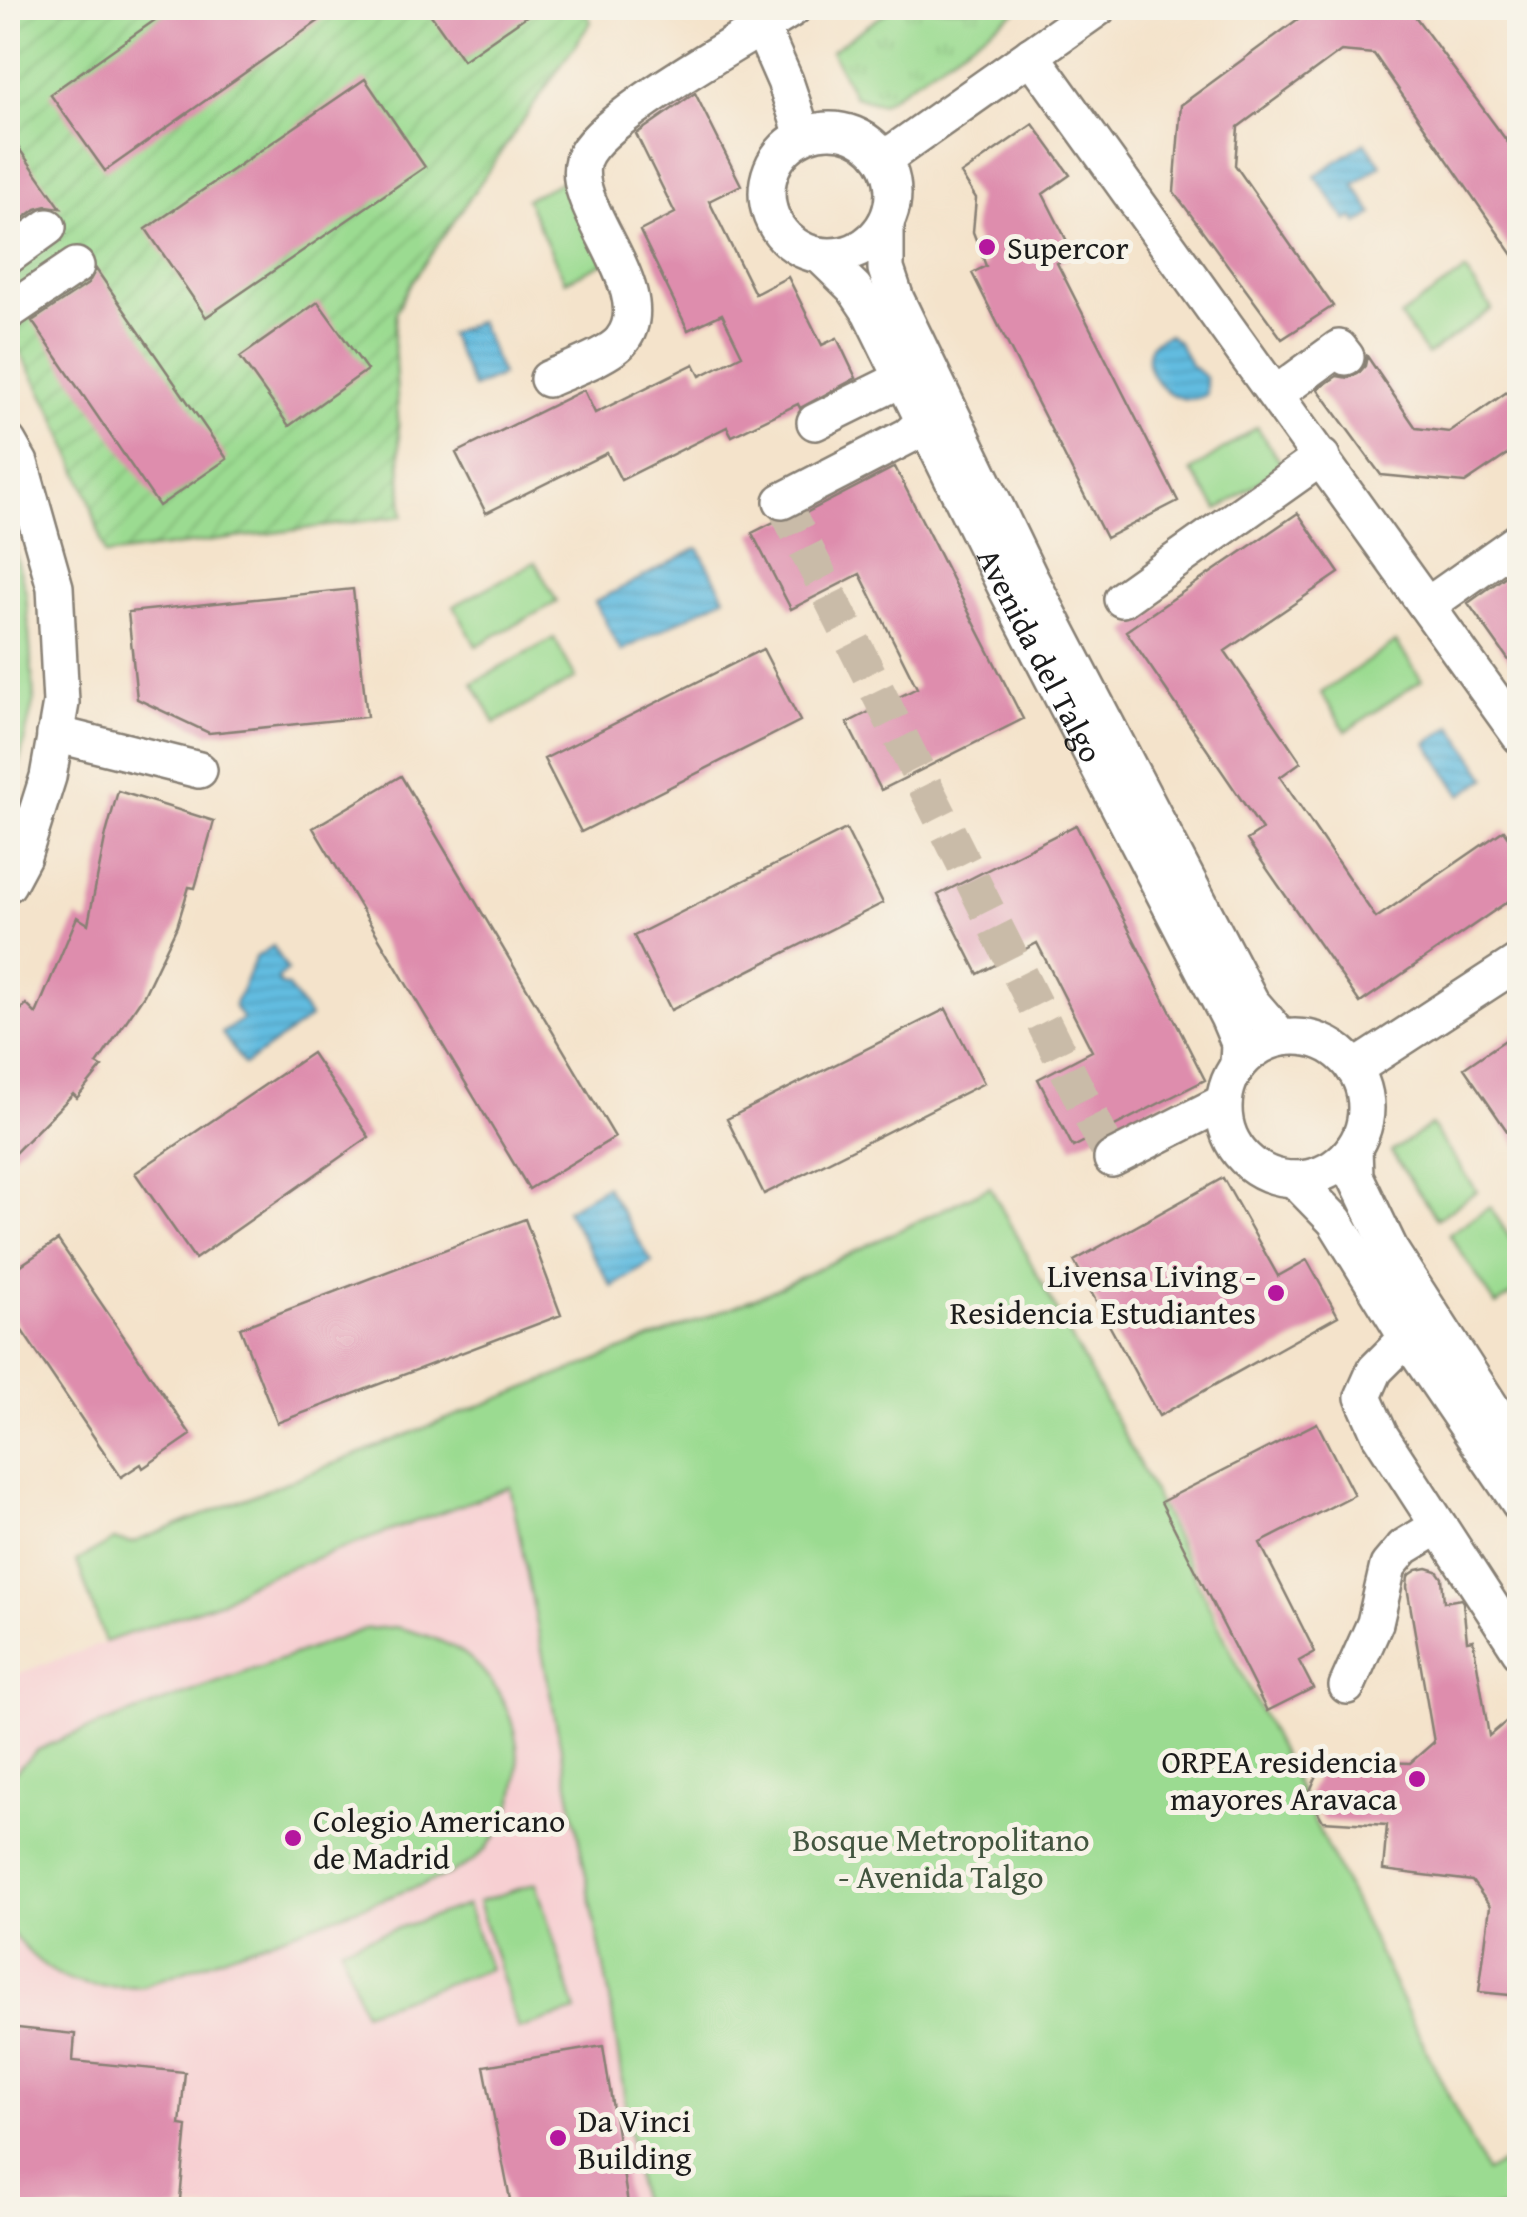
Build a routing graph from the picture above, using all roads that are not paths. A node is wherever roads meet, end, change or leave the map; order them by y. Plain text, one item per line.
1 (792, 8) edge
2 (1098, 8) edge
3 (757, 18) edge
4 (1031, 55) junction
5 (803, 135) junction
6 (884, 160) junction
7 (886, 222) junction
8 (48, 228) dead end
9 (8, 256) edge
10 (821, 256) junction
11 (76, 266) dead end
12 (8, 312) edge
13 (1326, 326) dead end
14 (1346, 357) dead end
15 (548, 379) dead end
16 (902, 379) junction
17 (1271, 387) junction
18 (814, 422) dead end
19 (924, 422) junction
20 (8, 442) edge
21 (1322, 457) junction
22 (782, 501) dead end
23 (1520, 540) edge
24 (1122, 599) dead end
25 (1428, 605) junction
26 (55, 734) junction
27 (1520, 736) edge
28 (200, 770) dead end
29 (8, 884) edge
30 (1520, 962) edge
31 (1282, 1038) junction
32 (1238, 1065) junction
33 (1354, 1069) junction
34 (1224, 1102) junction
35 (1354, 1148) junction
36 (1112, 1159) dead end
37 (1294, 1179) junction
38 (1407, 1338) junction
39 (1520, 1452) edge
40 (1520, 1504) edge
41 (1439, 1526) junction
42 (1520, 1651) edge
43 (1347, 1686) dead end

1 - 3 street
2 - 4 street
3 - 5 street
3 - 15 street
4 - 6 street
4 - 17 street
5 - 6 street
5 - 10 street
6 - 7 street
7 - 10 street
7 - 31 street, Avenida del Talgo
8 - 9 street
10 - 16 street, Avenida del Talgo
11 - 12 street
13 - 17 street
14 - 17 street
16 - 18 street
16 - 19 street, Avenida del Talgo
17 - 21 street
19 - 22 street
19 - 32 street, Avenida del Talgo
20 - 26 street
21 - 24 street
21 - 25 street
23 - 25 street
25 - 27 street
26 - 28 street
26 - 29 street
30 - 33 street
31 - 32 street
31 - 33 street
32 - 34 street
33 - 35 street
34 - 36 street
34 - 37 street
35 - 37 street
35 - 39 street
37 - 38 street
38 - 40 street
38 - 41 street
41 - 42 street
41 - 43 street

